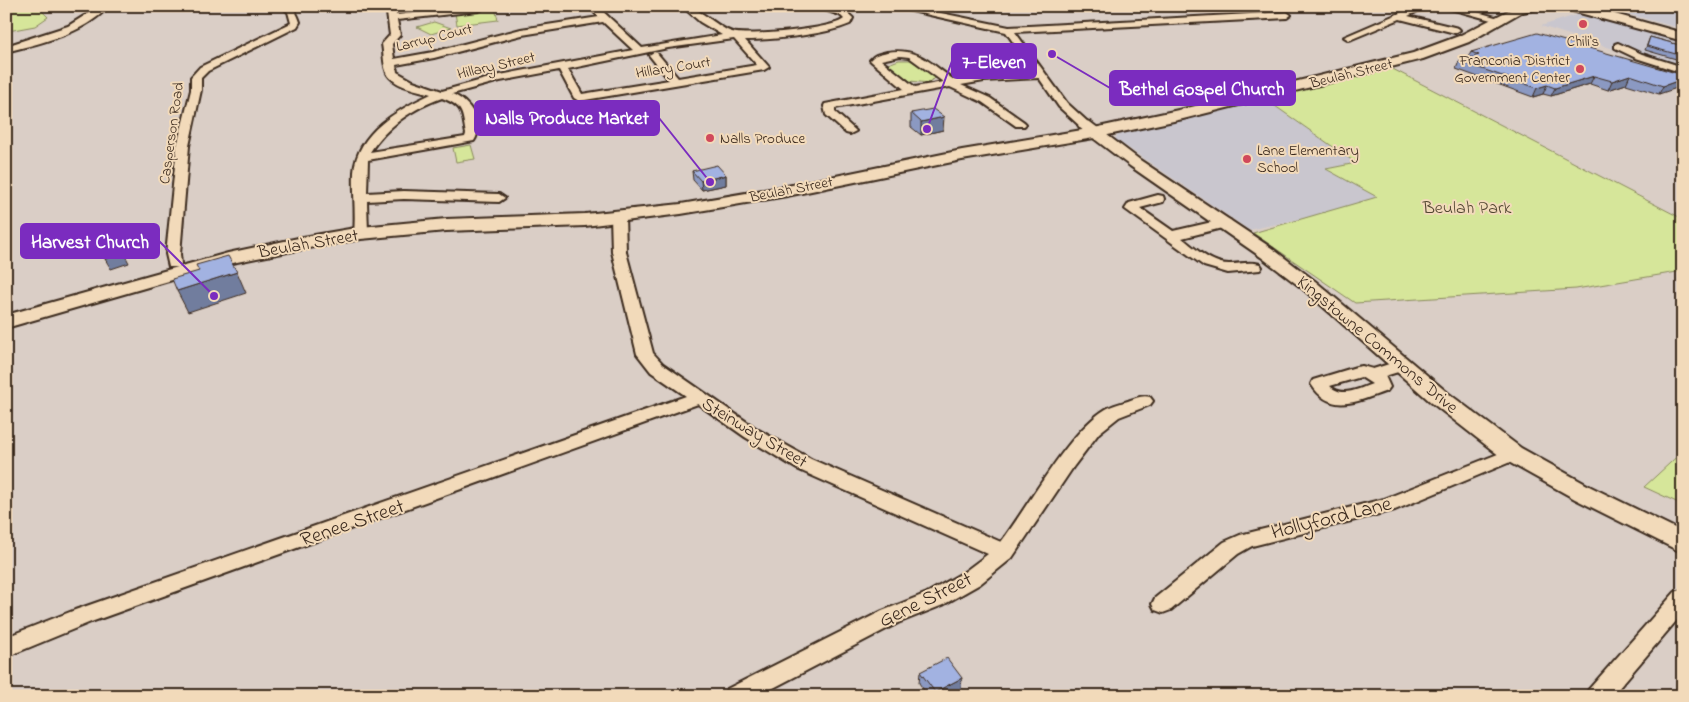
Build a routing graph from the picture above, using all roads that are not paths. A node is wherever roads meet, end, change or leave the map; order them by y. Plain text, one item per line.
1 (105, 6) edge
2 (284, 6) edge
3 (478, 6) edge
4 (592, 6) edge
5 (686, 6) edge
6 (816, 6) edge
7 (893, 6) edge
8 (1424, 6) edge
9 (1570, 6) edge
10 (1587, 6) edge
11 (1527, 7) edge
12 (921, 9) edge
13 (1449, 9) edge
14 (391, 12) edge
15 (1500, 13) edge
16 (1287, 15) dead end
17 (1401, 17) junction
18 (1478, 17) junction
19 (604, 19) junction
20 (1009, 30) junction
21 (1455, 30) junction
22 (1683, 32) edge
23 (736, 36) junction
24 (1349, 37) dead end
25 (1683, 37) edge
26 (1618, 46) dead end
27 (6, 49) edge
28 (640, 51) junction
29 (654, 55) dead end
30 (389, 63) junction
31 (562, 66) junction
32 (1683, 70) edge
33 (1042, 75) junction
34 (675, 81) junction
35 (953, 84) junction
36 (913, 91) junction
37 (442, 94) junction
38 (1020, 124) dead end
39 (1089, 129) junction
40 (850, 131) dead end
41 (363, 157) junction
42 (362, 197) junction
43 (499, 198) dead end
44 (1158, 199) dead end
45 (618, 215) junction
46 (1225, 223) junction
47 (361, 228) junction
48 (1171, 236) junction
49 (174, 264) junction
50 (1255, 267) dead end
51 (6, 311) edge
52 (6, 322) edge
53 (1408, 371) junction
54 (1376, 378) dead end
55 (698, 398) junction
56 (1144, 402) dead end
57 (1513, 454) junction
58 (1683, 543) edge
59 (1005, 552) junction
60 (1683, 598) edge
61 (1163, 604) dead end
62 (6, 647) edge
63 (735, 696) edge
64 (1597, 696) edge

1 - 27 street
2 - 49 street, Casperson Road
3 - 14 street
4 - 19 street
5 - 23 street
6 - 23 street, Hillary Street
7 - 12 street
8 - 13 street
8 - 17 street
9 - 25 main road
10 - 22 main road
11 - 15 main road, Beulah Street
12 - 20 street
13 - 18 street
14 - 30 street
15 - 18 main road, Beulah Street
15 - 39 main road, Beulah Street
16 - 20 street
17 - 21 street
17 - 24 street
18 - 21 main road, Beulah Street
19 - 28 street
19 - 30 street, Larrup Court
20 - 33 street
21 - 39 main road, Beulah Street
23 - 28 street, Hillary Street
23 - 34 street, Hillary Court
26 - 32 street
28 - 31 street, Hillary Street
29 - 34 street
30 - 37 street
31 - 34 street, Hillary Court
31 - 37 street, Hillary Street
33 - 35 street
33 - 39 street
35 - 36 street
35 - 36 street
35 - 38 street
36 - 40 street
37 - 41 street, Hillary Street
37 - 41 street
39 - 45 main road, Beulah Street
39 - 46 street, Kingstowne Commons Drive
41 - 42 street, Hillary Street
42 - 43 street
42 - 47 street, Hillary Street
44 - 48 street
45 - 47 main road, Beulah Street
45 - 55 street, Steinway Street
46 - 48 street
46 - 53 street, Kingstowne Commons Drive
47 - 49 main road, Beulah Street
47 - 52 main road, Beulah Street
48 - 50 street
49 - 51 main road, Beulah Street
53 - 54 street
53 - 57 street, Kingstowne Commons Drive
55 - 59 street, Steinway Street
55 - 62 street, Renee Street
56 - 59 street, Gene Street
57 - 58 street, Kingstowne Commons Drive
57 - 61 street, Hollyford Lane
59 - 63 street, Gene Street
60 - 64 street

